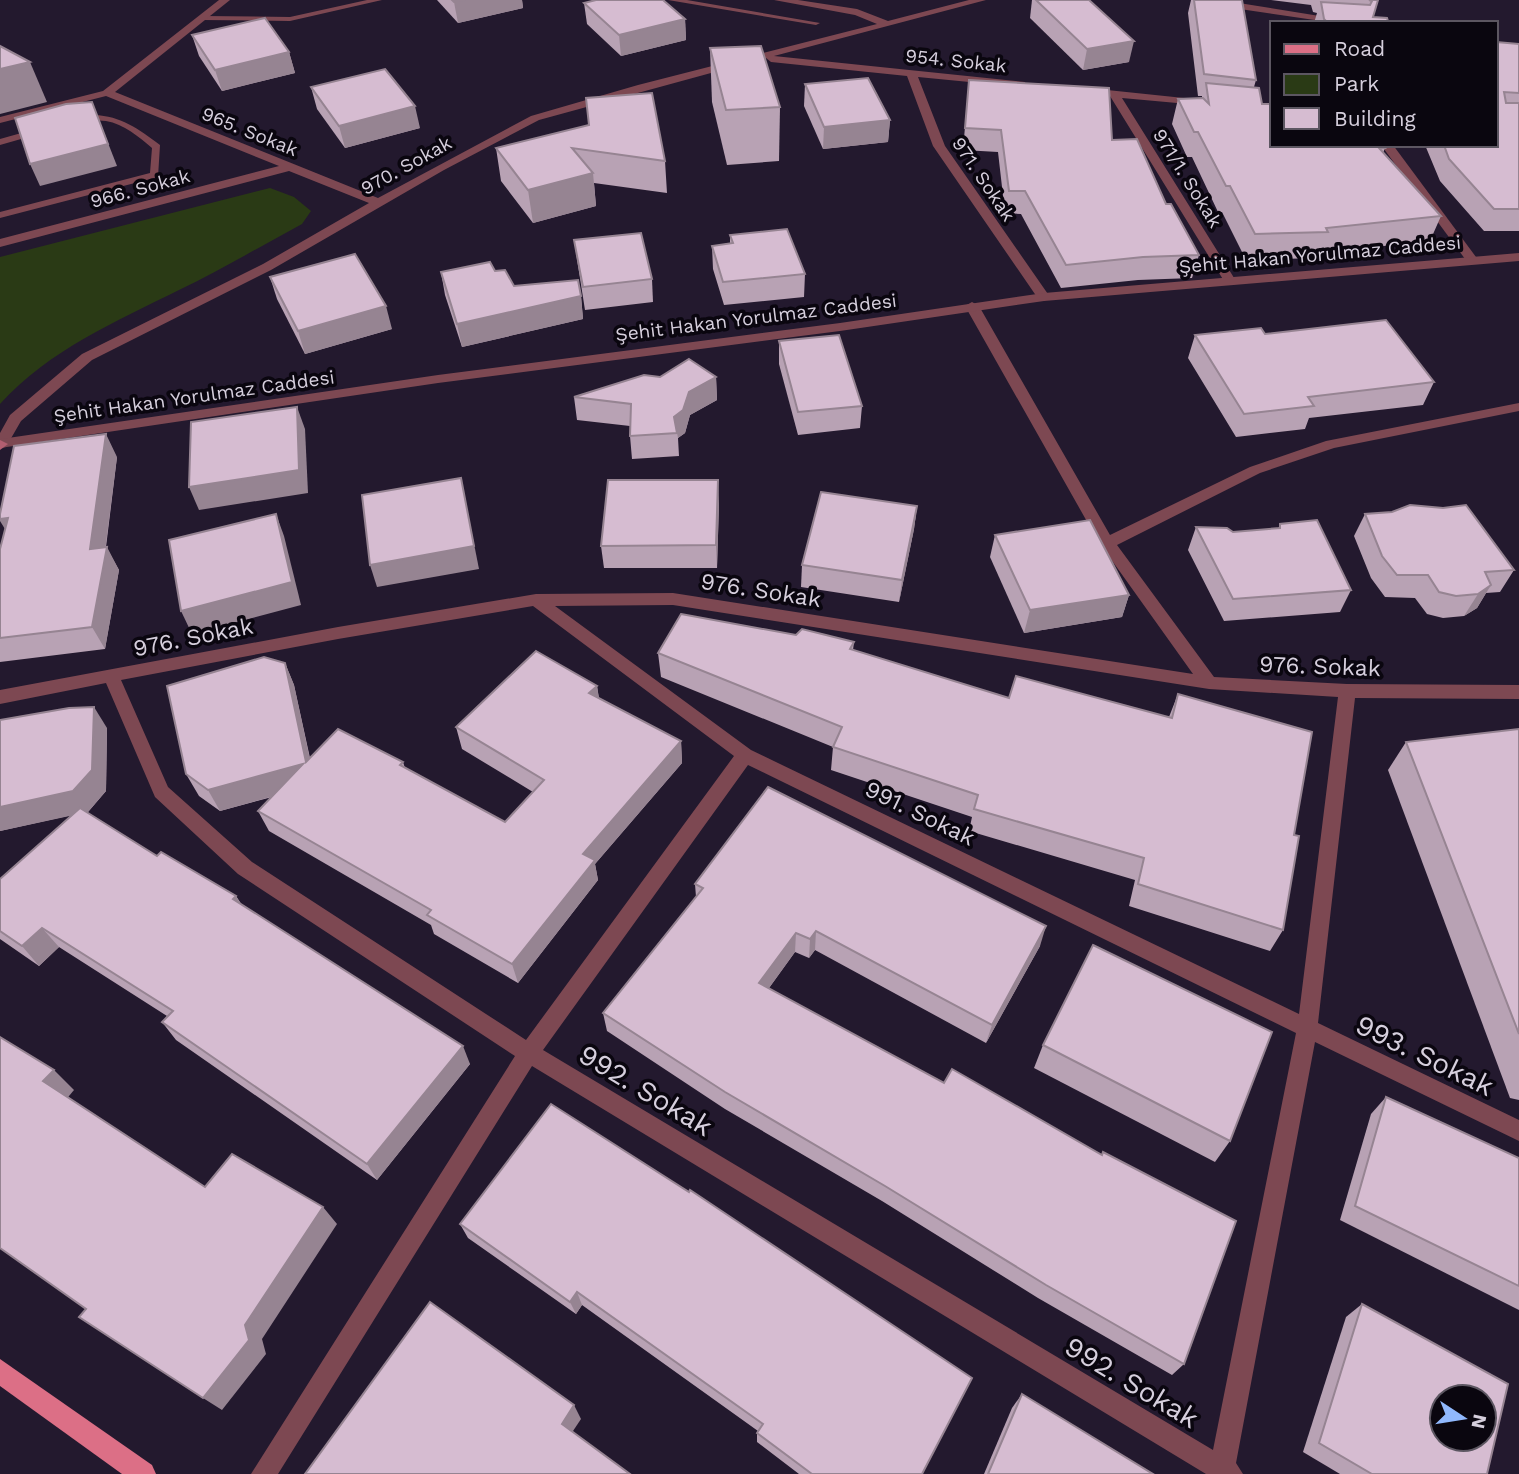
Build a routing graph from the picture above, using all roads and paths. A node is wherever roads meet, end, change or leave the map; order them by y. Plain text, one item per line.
1 (225, 0) edge
2 (378, 0) edge
3 (672, 0) edge
4 (779, 0) edge
5 (981, 0) edge
6 (1199, 0) edge
7 (1285, 17) edge
8 (202, 18) junction
9 (1334, 21) edge
10 (816, 23) dead end
11 (885, 23) junction
12 (761, 58) junction
13 (911, 73) junction
14 (1033, 85) edge
15 (1073, 89) edge
16 (107, 93) junction
17 (1114, 94) junction
18 (1206, 103) edge
19 (0, 120) edge
20 (74, 121) edge
21 (50, 128) edge
22 (0, 142) edge
23 (1388, 147) edge
24 (290, 167) junction
25 (379, 203) junction
26 (0, 215) edge
27 (0, 243) edge
28 (1519, 257) edge
29 (1472, 260) junction
30 (1230, 281) junction
31 (1044, 297) junction
32 (972, 306) junction
33 (1519, 407) edge
34 (0, 444) edge
35 (1108, 543) junction
36 (536, 600) junction
37 (111, 676) junction
38 (1209, 684) junction
39 (1348, 691) junction
40 (1519, 692) edge
41 (0, 696) edge
42 (745, 755) junction
43 (1307, 1029) junction
44 (529, 1053) junction
45 (1519, 1131) edge
46 (0, 1371) edge
47 (1225, 1472) edge
48 (143, 1474) edge
49 (264, 1474) edge

1 - 8 street
2 - 8 lane
3 - 10 lane
4 - 11 street
5 - 11 street, 970. Sokak
6 - 7 street
7 - 9 street
8 - 16 street
11 - 12 street, 970. Sokak
12 - 13 street, 954. Sokak
12 - 25 street, 970. Sokak
13 - 14 street, 954. Sokak
13 - 31 street, 971. Sokak
15 - 17 street
16 - 19 street
16 - 24 street, 965. Sokak
17 - 18 street
17 - 30 street, 971/1. Sokak
20 - 26 lane
21 - 22 lane
23 - 29 street
24 - 25 street, 965. Sokak
24 - 27 street, 966. Sokak
25 - 34 street, 970. Sokak
28 - 29 street, Şehit Hakan Yorulmaz Caddesi
29 - 30 street, Şehit Hakan Yorulmaz Caddesi
30 - 31 street, Şehit Hakan Yorulmaz Caddesi
31 - 32 street, Şehit Hakan Yorulmaz Caddesi
32 - 34 street, Şehit Hakan Yorulmaz Caddesi
32 - 35 street
33 - 35 street
35 - 38 street
36 - 37 street, 976. Sokak
36 - 38 street, 976. Sokak
36 - 42 street, 991. Sokak
37 - 41 street, 976. Sokak
37 - 44 street, 992. Sokak
38 - 39 street, 976. Sokak
39 - 40 street, 976. Sokak
39 - 43 street
42 - 43 street, 991. Sokak
42 - 44 street
43 - 45 street, 993. Sokak
43 - 47 street
44 - 47 street, 992. Sokak
44 - 49 street
46 - 48 main road

